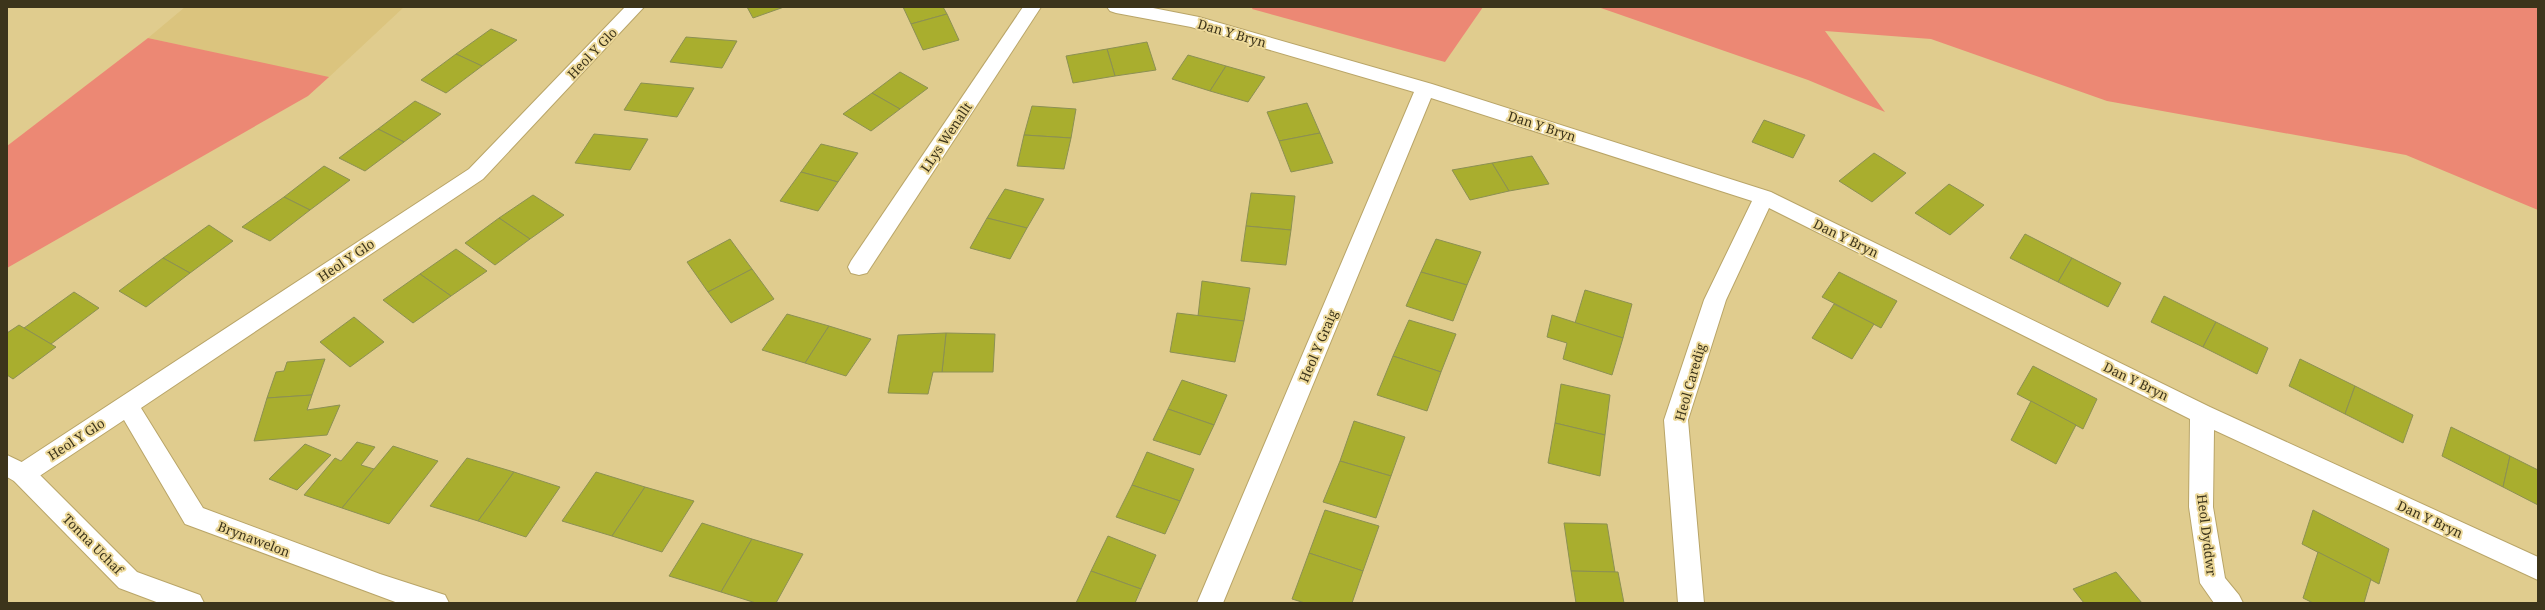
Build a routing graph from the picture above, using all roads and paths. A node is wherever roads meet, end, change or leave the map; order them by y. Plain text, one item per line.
1 (636, 7) edge
2 (1032, 7) edge
3 (1116, 7) edge
4 (1425, 89) junction
5 (1764, 197) junction
6 (859, 267) dead end
7 (127, 405) junction
8 (2202, 414) junction
9 (15, 470) edge
10 (2538, 569) edge
11 (191, 603) edge
12 (436, 603) edge
13 (1210, 603) edge
14 (1691, 603) edge
15 (2230, 603) edge

1 - 7 street, Heol Y Glo
2 - 6 street, LLys Wenallt
3 - 4 street, Dan Y Bryn
4 - 5 street, Dan Y Bryn
4 - 13 street, Heol Y Graig
5 - 8 street, Dan Y Bryn
5 - 14 street, Heol Caredig
7 - 9 street, Heol Y Glo
7 - 12 street, Brynawelon
8 - 10 street, Dan Y Bryn
8 - 15 street, Heol Dyddwr
9 - 11 street, Tonna Uchaf

